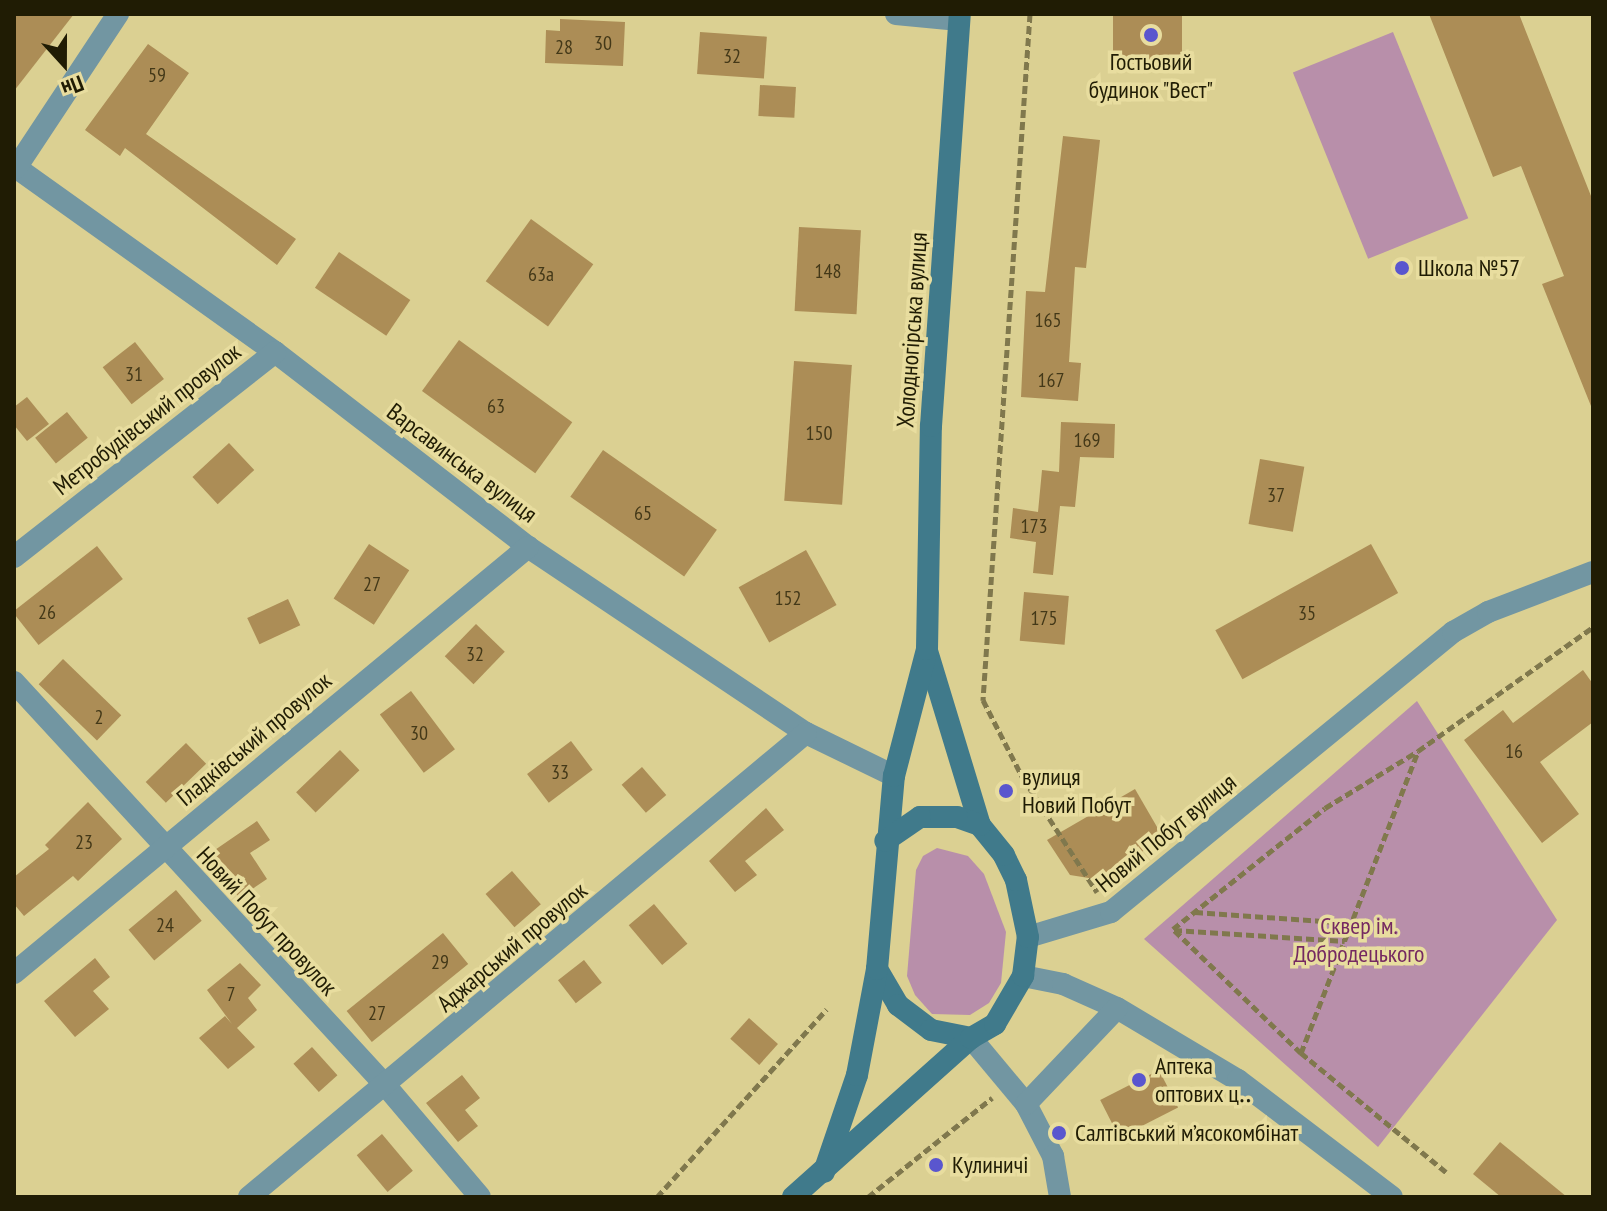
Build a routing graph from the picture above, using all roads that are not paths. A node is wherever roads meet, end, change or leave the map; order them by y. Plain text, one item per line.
1 (118, 14) edge
2 (896, 14) edge
3 (960, 17) edge
4 (15, 167) edge
5 (275, 352) junction
6 (528, 547) junction
7 (14, 557) edge
8 (1593, 572) edge
9 (927, 649) junction
10 (14, 682) edge
11 (806, 733) junction
12 (894, 776) junction
13 (980, 825) junction
14 (885, 841) junction
15 (163, 848) junction
16 (1028, 937) junction
17 (877, 969) junction
18 (14, 973) edge
19 (1023, 976) junction
20 (1117, 1008) junction
21 (971, 1038) junction
22 (386, 1086) junction
23 (1026, 1104) junction
24 (824, 1172) junction
25 (249, 1197) edge
26 (480, 1197) edge
27 (793, 1197) edge
28 (1060, 1197) edge
29 (1392, 1197) edge

1 - 4 street
2 - 3 street
3 - 9 main road, Холодногірська вулиця
4 - 5 street, Варсавинська вулиця
5 - 6 street, Варсавинська вулиця
5 - 7 street, Метробудівський провулок
6 - 11 street, Варсавинська вулиця
6 - 15 street, Гладківський провулок
8 - 16 street, Новий Побут вулиця
9 - 12 main road, Холодногірська вулиця
9 - 13 main road, Холодногірська вулиця
10 - 15 street, Новий Побут провулок
11 - 12 street, Варсавинська вулиця
11 - 22 street, Аджарський провулок
12 - 14 main road, Холодногірська вулиця
13 - 14 main road
13 - 16 main road
14 - 17 main road
15 - 18 street, Гладківський провулок
15 - 22 street, Новий Побут провулок
16 - 19 main road
17 - 21 main road
17 - 24 main road
19 - 20 street
19 - 21 main road
20 - 23 street
20 - 29 street
21 - 23 street
21 - 24 main road
22 - 25 street, Аджарський провулок
22 - 26 street, Новий Побут провулок
23 - 28 street
24 - 27 main road

